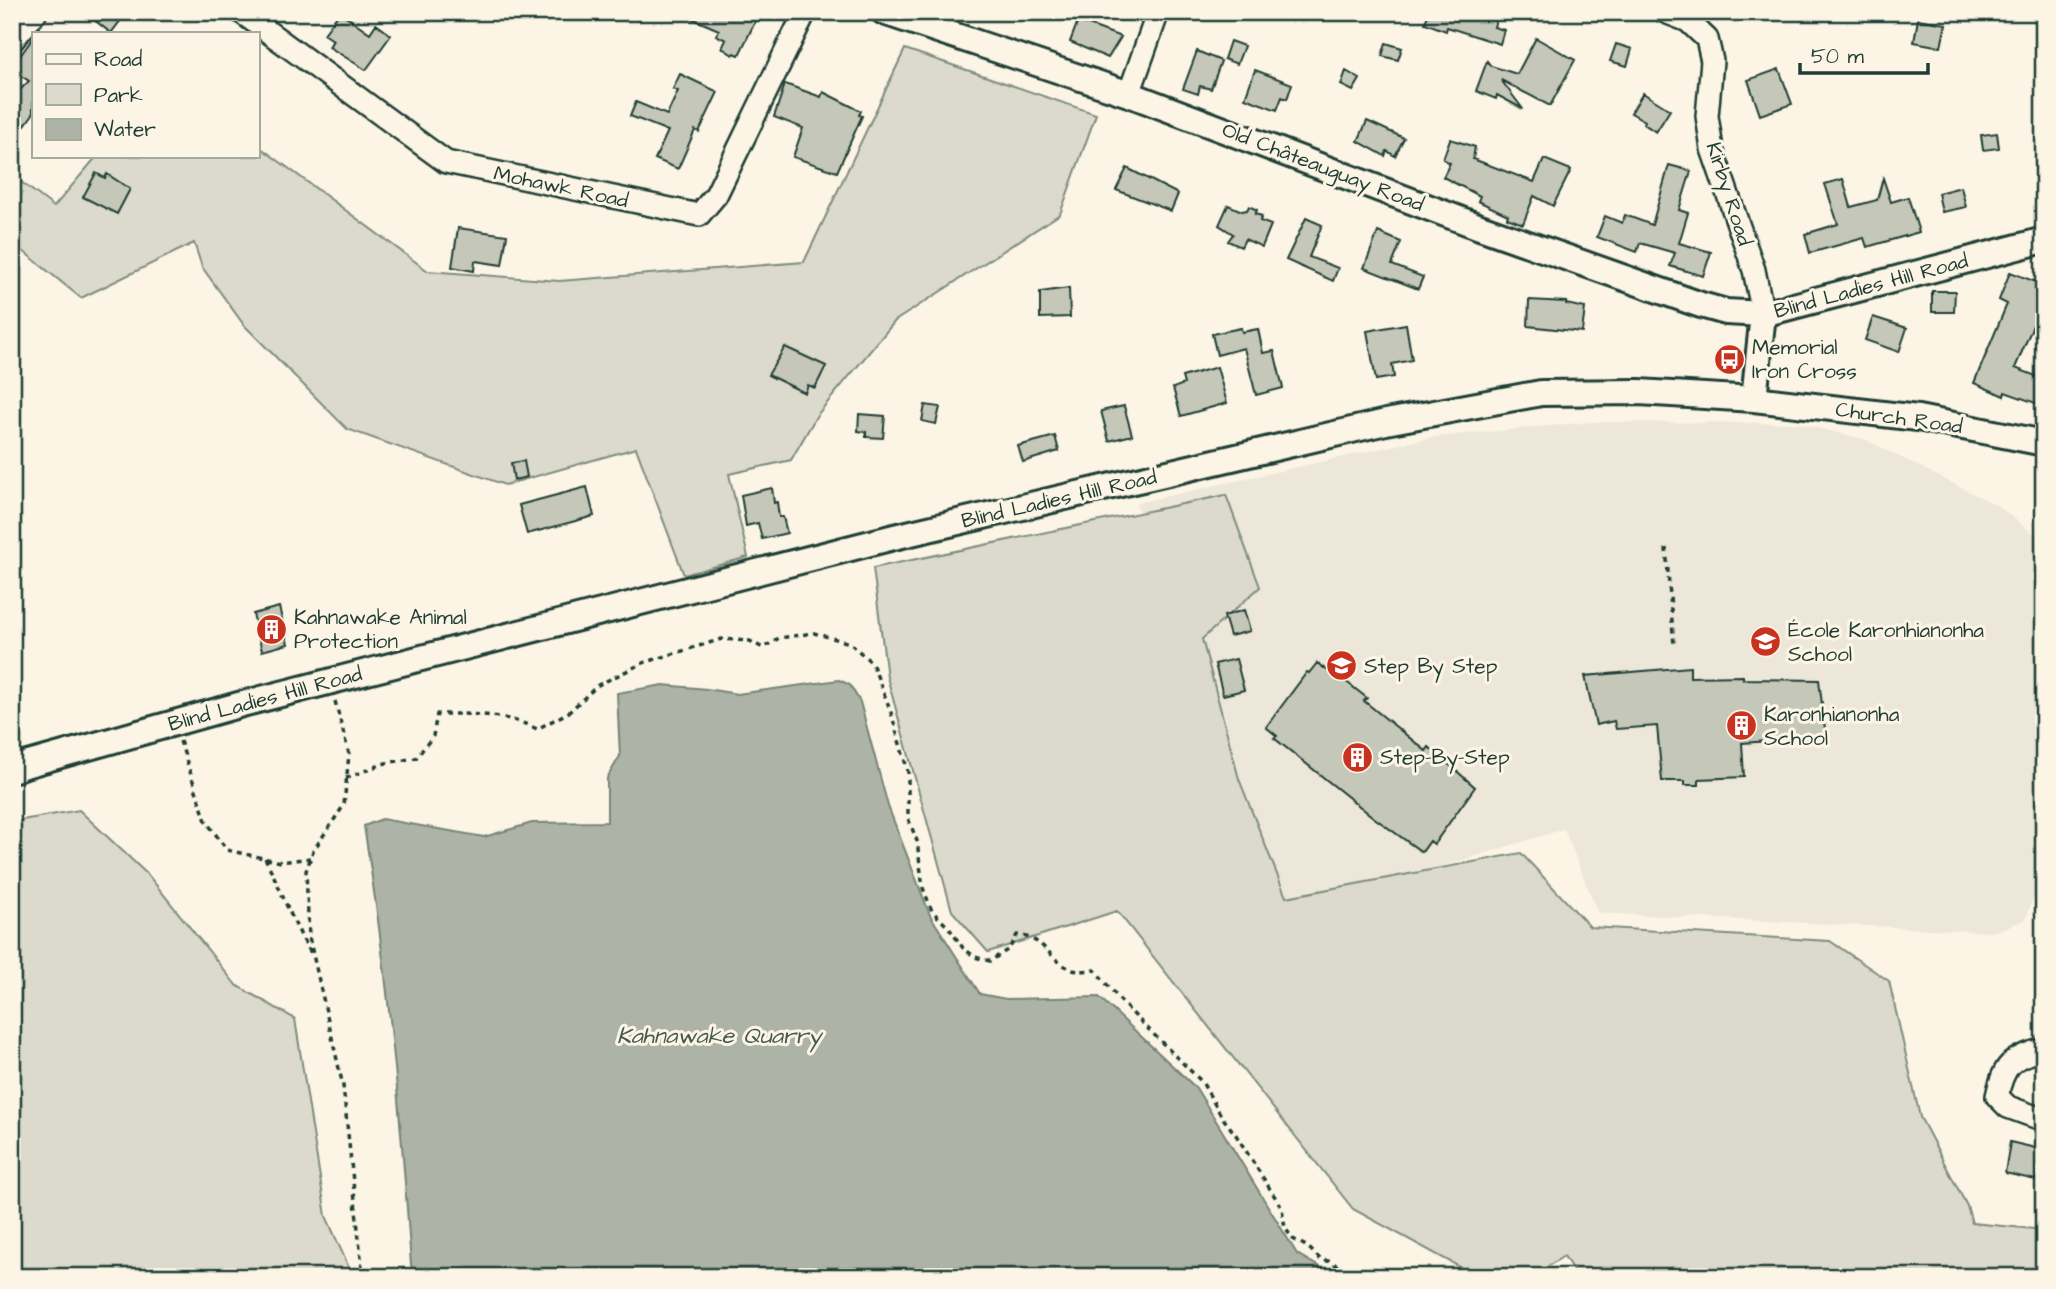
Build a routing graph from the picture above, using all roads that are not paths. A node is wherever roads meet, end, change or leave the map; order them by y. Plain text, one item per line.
1 (36, 12) edge
2 (242, 12) edge
3 (806, 12) edge
4 (884, 12) edge
5 (1158, 12) edge
6 (1665, 12) edge
7 (12, 41) edge
8 (1129, 94) junction
9 (2044, 240) edge
10 (1763, 314) junction
11 (1754, 399) junction
12 (2044, 443) edge
13 (12, 770) edge
14 (2044, 1049) edge
15 (2044, 1120) edge

1 - 7 street
2 - 3 street, Mohawk Road
4 - 8 street, Old Châteauguay Road
5 - 8 street
6 - 10 street, Kirby Road
8 - 10 street, Old Châteauguay Road
9 - 10 street, Blind Ladies Hill Road
10 - 11 street, Blind Ladies Hill Road
11 - 12 street, Church Road
11 - 13 street, Blind Ladies Hill Road
14 - 15 street

